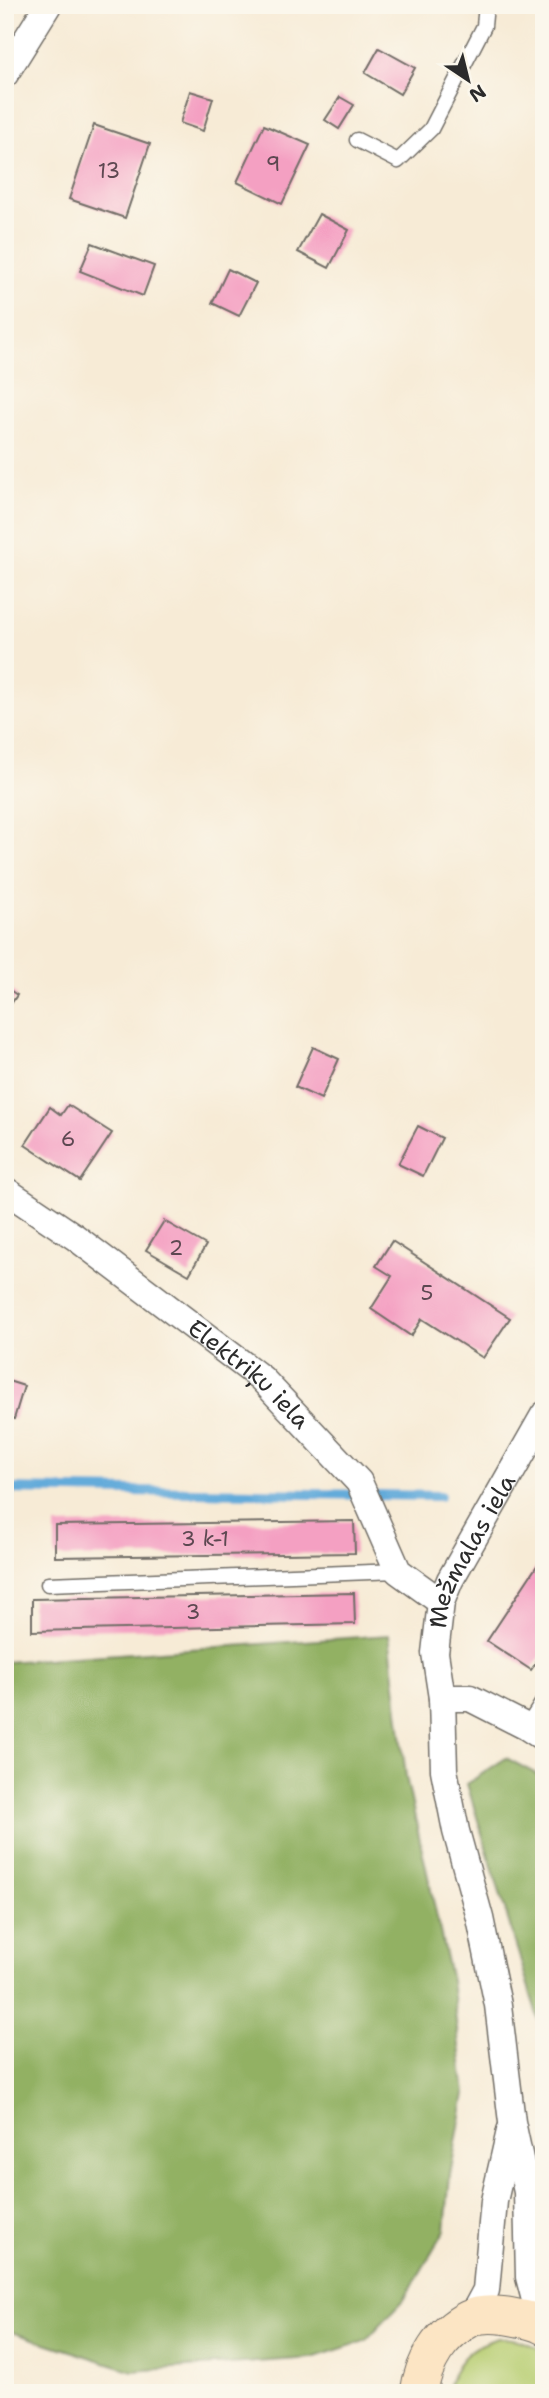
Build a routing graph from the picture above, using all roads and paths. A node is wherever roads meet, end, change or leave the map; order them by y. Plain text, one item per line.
1 (48, 5) edge
2 (486, 5) edge
3 (5, 74) edge
4 (357, 140) dead end
5 (5, 1191) edge
6 (544, 1415) edge
7 (398, 1571) junction
8 (48, 1584) dead end
9 (441, 1602) junction
10 (442, 1698) junction
11 (544, 1700) edge
12 (535, 1732) edge
13 (512, 2122) junction
14 (471, 2318) junction
15 (540, 2324) edge
16 (409, 2389) edge

1 - 3 street
2 - 4 lane
5 - 7 street, Elektriķu iela
6 - 9 street, Mežmalas iela
7 - 8 lane
7 - 9 street
9 - 10 street, Mežmalas iela
10 - 12 street
10 - 13 street, Mežmalas iela
11 - 12 lane
13 - 14 street
13 - 15 street
14 - 15 main road
14 - 16 main road

